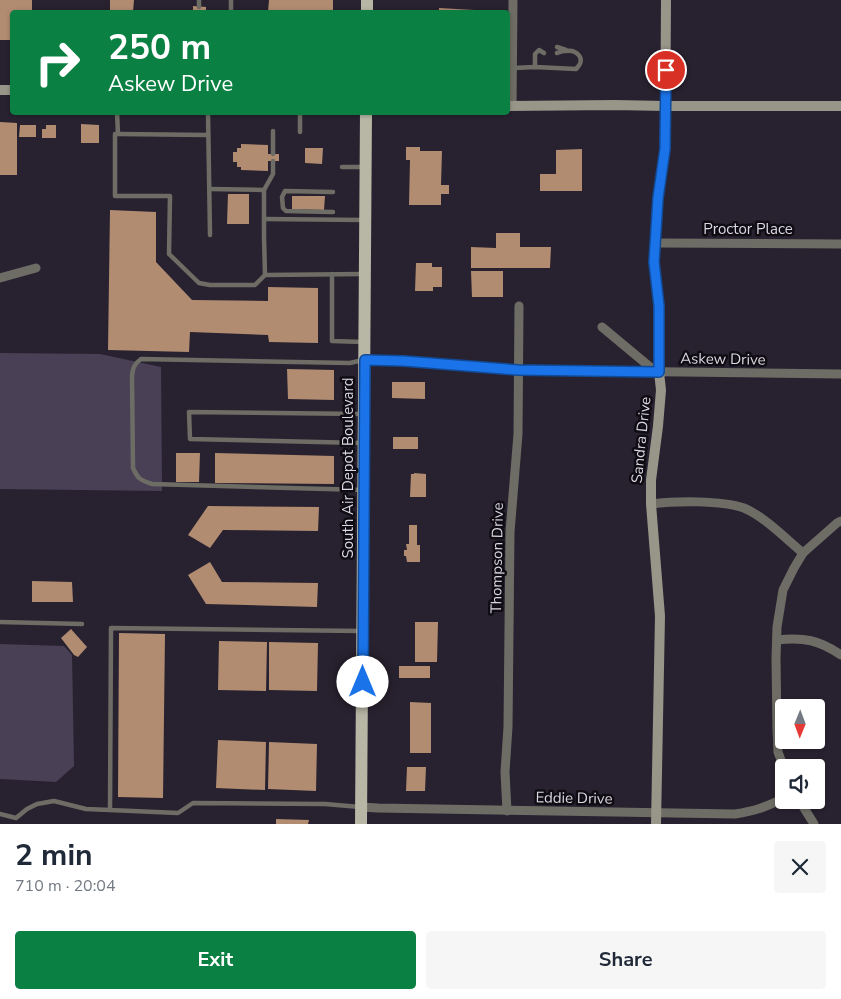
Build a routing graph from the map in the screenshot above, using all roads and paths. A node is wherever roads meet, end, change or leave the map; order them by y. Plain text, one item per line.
1 (199, 0) edge
2 (513, 0) edge
3 (666, 0) edge
4 (199, 7) dead end
5 (510, 16) edge
6 (544, 46) dead end
7 (557, 46) dead end
8 (566, 50) junction
9 (557, 53) dead end
10 (535, 67) junction
11 (513, 68) junction
12 (510, 106) edge
13 (665, 106) junction
14 (841, 106) edge
15 (117, 115) edge
16 (208, 115) edge
17 (300, 115) edge
18 (366, 115) edge
19 (273, 131) dead end
20 (300, 132) dead end
21 (118, 134) junction
22 (208, 135) junction
23 (273, 154) dead end
24 (273, 161) dead end
25 (342, 167) dead end
26 (366, 167) junction
27 (210, 189) junction
28 (264, 190) junction
29 (332, 192) dead end
30 (333, 212) dead end
31 (264, 219) junction
32 (365, 220) junction
33 (210, 235) dead end
34 (655, 242) junction
35 (841, 244) edge
36 (36, 268) dead end
37 (332, 274) junction
38 (365, 274) junction
39 (265, 275) junction
40 (0, 278) edge
41 (519, 306) dead end
42 (602, 327) dead end
43 (365, 342) junction
44 (365, 360) junction
45 (518, 370) junction
46 (657, 372) junction
47 (841, 374) edge
48 (364, 414) junction
49 (364, 443) junction
50 (364, 490) junction
51 (651, 504) junction
52 (841, 521) edge
53 (803, 553) junction
54 (0, 622) edge
55 (82, 624) dead end
56 (363, 631) junction
57 (777, 640) junction
58 (841, 655) edge
59 (781, 759) edge
60 (775, 802) edge
61 (361, 807) junction
62 (805, 809) edge
63 (110, 810) junction
64 (506, 811) junction
65 (656, 813) junction
66 (0, 814) edge
67 (362, 824) edge
68 (656, 824) edge
69 (814, 824) edge

1 - 4 lane
2 - 5 street
3 - 13 street, Sandra Drive
5 - 11 street
6 - 10 lane
7 - 8 lane
8 - 9 lane
8 - 10 lane
10 - 11 lane
11 - 12 street
12 - 13 street
13 - 14 street
13 - 34 street, Sandra Drive
15 - 21 lane
16 - 22 lane
17 - 20 lane
18 - 26 main road, South Air Depot Boulevard
19 - 23 lane
21 - 22 lane
21 - 39 lane
22 - 27 lane
24 - 28 lane
25 - 26 lane
26 - 32 main road, South Air Depot Boulevard
27 - 28 lane
27 - 33 lane
28 - 31 lane
29 - 30 lane
31 - 32 lane
31 - 39 lane
32 - 38 main road, South Air Depot Boulevard
34 - 35 street, Proctor Place
34 - 46 street, Sandra Drive
36 - 40 street
37 - 38 lane
37 - 39 lane
37 - 43 lane
38 - 43 main road, South Air Depot Boulevard
41 - 45 street, Thompson Drive
42 - 46 street
43 - 44 main road, South Air Depot Boulevard
44 - 45 street, Askew Drive
44 - 48 main road, South Air Depot Boulevard
44 - 50 lane
45 - 46 street, Askew Drive
45 - 64 street, Thompson Drive
46 - 47 street, Askew Drive
46 - 51 street, Sandra Drive
48 - 49 main road, South Air Depot Boulevard
48 - 49 lane
49 - 50 main road, South Air Depot Boulevard
50 - 56 main road, South Air Depot Boulevard
51 - 53 street
51 - 65 street, Sandra Drive
52 - 53 street
53 - 57 street
54 - 55 lane
56 - 61 main road, South Air Depot Boulevard
56 - 63 lane
57 - 58 street
57 - 59 street
60 - 65 street, Eddie Drive
61 - 63 lane
61 - 64 street, Eddie Drive
61 - 67 main road, South Air Depot Boulevard
62 - 69 street
63 - 66 lane
64 - 65 street, Eddie Drive
65 - 68 street, Sandra Drive

